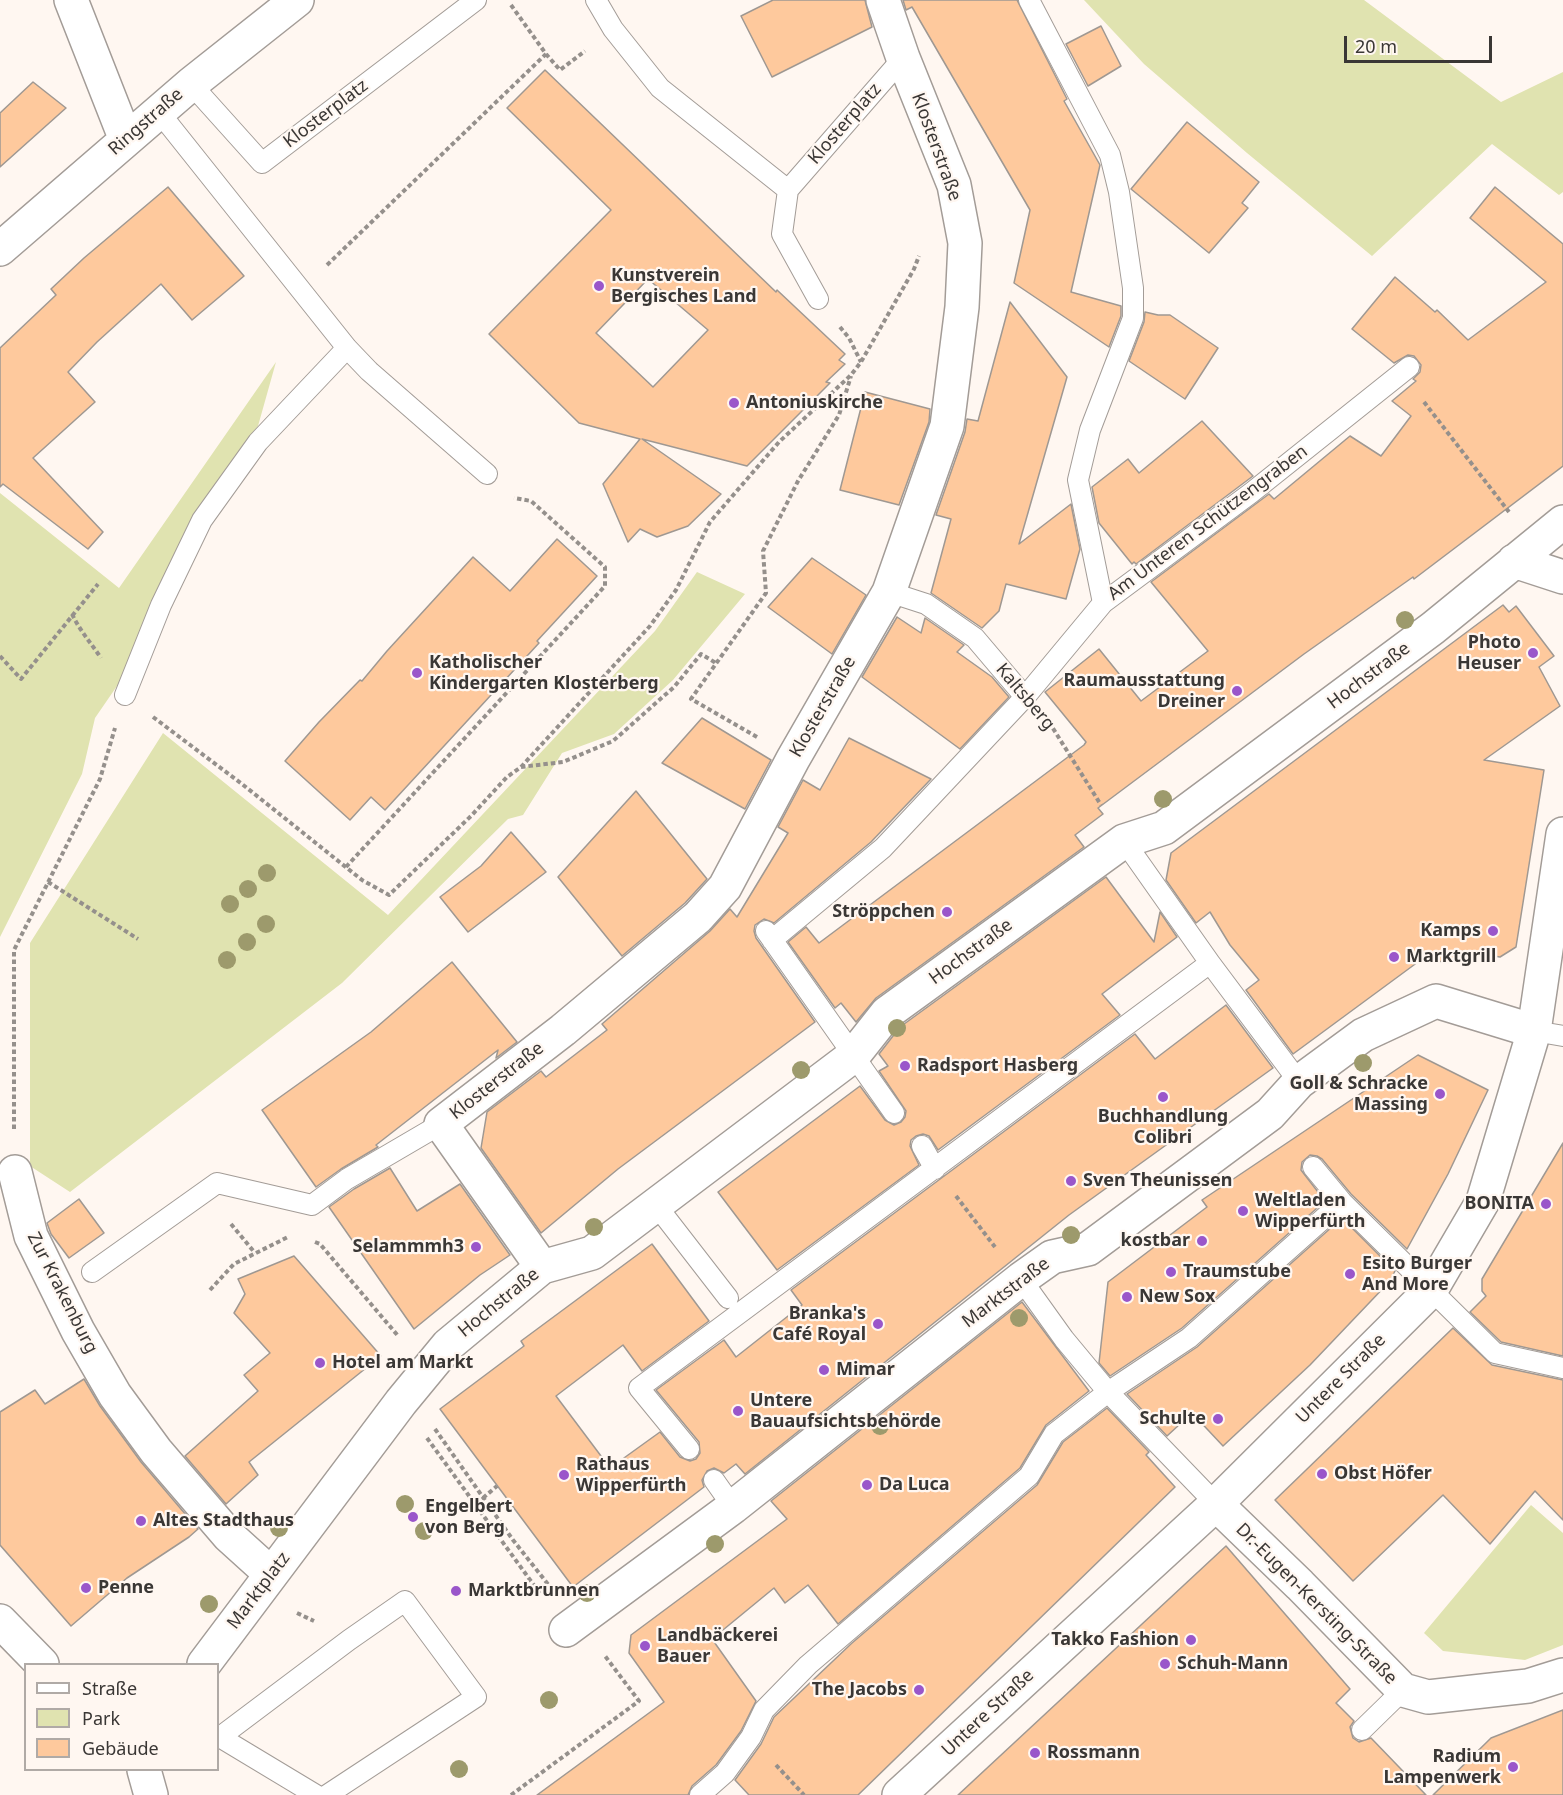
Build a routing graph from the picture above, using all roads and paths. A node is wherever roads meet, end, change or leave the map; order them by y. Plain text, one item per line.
1 (71, 0) edge
2 (297, 0) edge
3 (476, 0) edge
4 (507, 0) edge
5 (596, 0) edge
6 (883, 0) edge
7 (1029, 0) edge
8 (613, 29) junction
9 (546, 54) junction
10 (903, 58) junction
11 (191, 84) junction
12 (159, 112) junction
13 (126, 140) junction
14 (788, 190) junction
15 (0, 249) edge
16 (921, 249) dead end
17 (322, 270) dead end
18 (818, 299) dead end
19 (347, 348) junction
20 (1405, 370) joint
21 (851, 375) junction
22 (487, 474) joint
23 (1505, 508) dead end
24 (1563, 522) edge
25 (1514, 561) junction
26 (1563, 577) edge
27 (98, 584) dead end
28 (889, 592) junction
29 (1103, 603) junction
30 (72, 614) junction
31 (90, 641) dead end
32 (0, 656) edge
33 (716, 663) junction
34 (125, 695) junction
35 (1025, 697) junction
36 (793, 759) junction
37 (520, 767) junction
38 (1563, 834) edge
39 (1124, 841) junction
40 (346, 867) junction
41 (48, 882) junction
42 (138, 939) dead end
43 (1210, 963) junction
44 (1548, 1033) edge
45 (853, 1056) junction
46 (1299, 1082) junction
47 (894, 1113) dead end
48 (441, 1124) junction
49 (922, 1146) dead end
50 (1313, 1167) dead end
51 (935, 1169) junction
52 (15, 1172) joint
53 (1342, 1202) junction
54 (656, 1205) junction
55 (228, 1220) dead end
56 (292, 1235) dead end
57 (310, 1241) dead end
58 (255, 1254) junction
59 (542, 1267) junction
60 (92, 1272) dead end
61 (1021, 1280) junction
62 (210, 1290) dead end
63 (1431, 1290) junction
64 (728, 1298) dead end
65 (405, 1345) dead end
66 (1563, 1368) edge
67 (1108, 1392) junction
68 (401, 1402) joint
69 (689, 1449) dead end
70 (448, 1450) dead end
71 (442, 1459) dead end
72 (714, 1480) dead end
73 (497, 1486) dead end
74 (483, 1498) junction
75 (1216, 1504) junction
76 (733, 1507) junction
77 (271, 1574) junction
78 (551, 1588) dead end
79 (295, 1612) dead end
80 (308, 1620) dead end
81 (0, 1621) edge
82 (576, 1622) junction
83 (40, 1663) edge
84 (205, 1663) edge
85 (1563, 1675) edge
86 (1403, 1690) junction
87 (1362, 1730) dead end
88 (219, 1736) edge
89 (144, 1771) edge
90 (151, 1795) edge
91 (316, 1795) edge
92 (327, 1795) edge
93 (512, 1795) edge
94 (700, 1795) edge
95 (899, 1795) edge

1 - 13 street
2 - 11 street, Ringstraße
3 - 11 lane, Klosterplatz
4 - 9 path
5 - 8 lane
6 - 10 street, Klosterstraße
7 - 29 lane
8 - 9 path
8 - 14 lane
9 - 17 path
10 - 14 lane, Klosterplatz
10 - 28 street, Klosterstraße
11 - 12 street, Ringstraße
12 - 13 street, Ringstraße
12 - 19 lane
13 - 15 street, Ringstraße
14 - 18 lane
16 - 21 path
19 - 22 lane
19 - 34 lane
20 - 23 path
20 - 29 lane, Am Unteren Schützengraben
21 - 33 path
21 - 37 path
22 - 40 path
24 - 25 street, Hochstraße
25 - 26 street
25 - 39 street, Hochstraße
27 - 30 path
28 - 35 lane, Kaltsberg
28 - 36 street, Klosterstraße
29 - 35 lane, Am Unteren Schützengraben
30 - 31 path
30 - 32 path
33 - 36 path
33 - 37 path
34 - 40 path
34 - 41 path
35 - 39 path, Kaltsberg
35 - 45 lane, Am Unteren Schützengraben
36 - 48 street, Klosterstraße
37 - 40 path
38 - 44 street, Untere Straße
39 - 43 lane
39 - 45 street, Hochstraße
41 - 42 path
41 - 52 path
43 - 46 lane
43 - 51 lane
44 - 46 street, Marktstraße
44 - 63 street, Untere Straße
45 - 47 lane
45 - 54 street, Hochstraße
46 - 61 street, Marktstraße
48 - 59 street, Klosterstraße
48 - 60 lane
49 - 51 lane
50 - 53 lane
51 - 61 path
51 - 69 lane
52 - 77 street, Zur Krakenburg
53 - 63 lane
53 - 67 lane
54 - 59 street, Hochstraße
54 - 64 lane
55 - 58 path
56 - 58 path
57 - 65 path
58 - 62 path
59 - 68 street, Hochstraße
61 - 67 lane
61 - 76 street, Marktstraße
63 - 66 lane
63 - 75 street, Untere Straße
67 - 75 lane
67 - 94 lane
68 - 77 street, Marktplatz
70 - 74 path
71 - 82 path
72 - 76 lane
73 - 74 path
74 - 78 path
75 - 86 street, Dr.-Eugen-Kersting-Straße
75 - 95 street, Untere Straße
76 - 82 street, Marktstraße
77 - 84 street, Marktplatz
79 - 80 path
81 - 83 street
82 - 93 path
85 - 86 street, Dr.-Eugen-Kersting-Straße
86 - 87 lane
88 - 91 lane
88 - 92 lane
89 - 90 street

